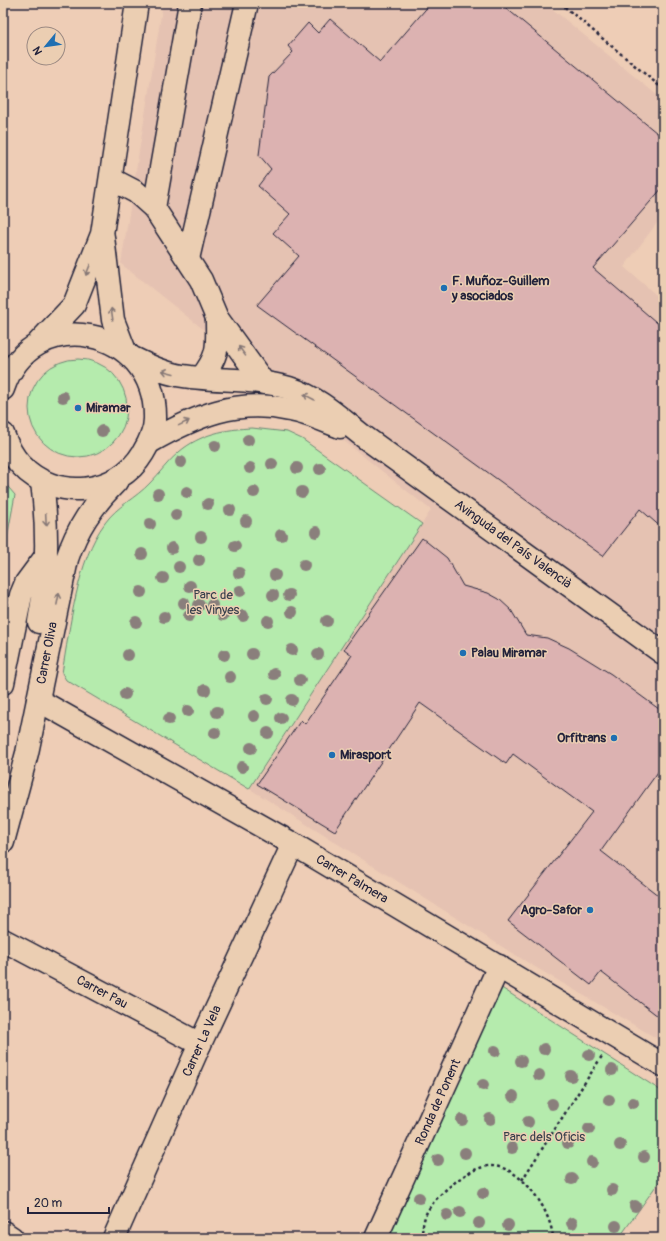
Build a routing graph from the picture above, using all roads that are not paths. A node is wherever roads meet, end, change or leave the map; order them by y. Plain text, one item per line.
1 (137, 3) edge
2 (190, 3) edge
3 (247, 3) edge
4 (110, 179) junction
5 (154, 208) junction
6 (102, 234) junction
7 (188, 259) junction
8 (217, 318) junction
9 (36, 346) junction
10 (130, 355) junction
11 (202, 378) junction
12 (264, 383) junction
13 (4, 384) edge
14 (3, 434) edge
15 (363, 436) junction
16 (150, 442) junction
17 (8, 454) edge
18 (120, 478) junction
19 (42, 482) junction
20 (46, 556) junction
21 (663, 653) edge
22 (3, 683) edge
23 (38, 700) junction
24 (3, 793) edge
25 (3, 842) edge
26 (293, 844) junction
27 (3, 940) edge
28 (499, 966) junction
29 (200, 1044) junction
30 (663, 1065) edge
31 (3, 1232) edge
32 (12, 1238) edge
33 (114, 1238) edge
34 (376, 1238) edge

1 - 4 street
2 - 5 street
3 - 7 street
4 - 5 street
4 - 6 street
5 - 7 street
6 -> 9 street
10 -> 6 street
7 - 8 street
8 - 11 street
12 -> 8 street
9 - 10 street
9 - 13 street
11 -> 10 street
10 - 16 street
11 - 12 street
15 -> 12 street
14 - 17 street
16 -> 15 street
15 - 21 street, Avinguda del País Valencià
16 - 18 street, Carrer Oliva
17 - 19 street
18 - 19 street
23 -> 18 street, Carrer Oliva
19 -> 20 street, Carrer Oliva
20 - 22 street
20 - 24 street, Carrer Oliva
23 - 25 street, Carrer Oliva
23 - 26 street, Carrer Palmera
26 - 28 street, Carrer Palmera
26 - 29 street, Carrer La Vela
27 - 29 street, Carrer Pau
28 - 30 street, Carrer Palmera
28 - 34 street, Ronda de Ponent
29 - 33 street, Carrer La Vela
31 - 32 street

